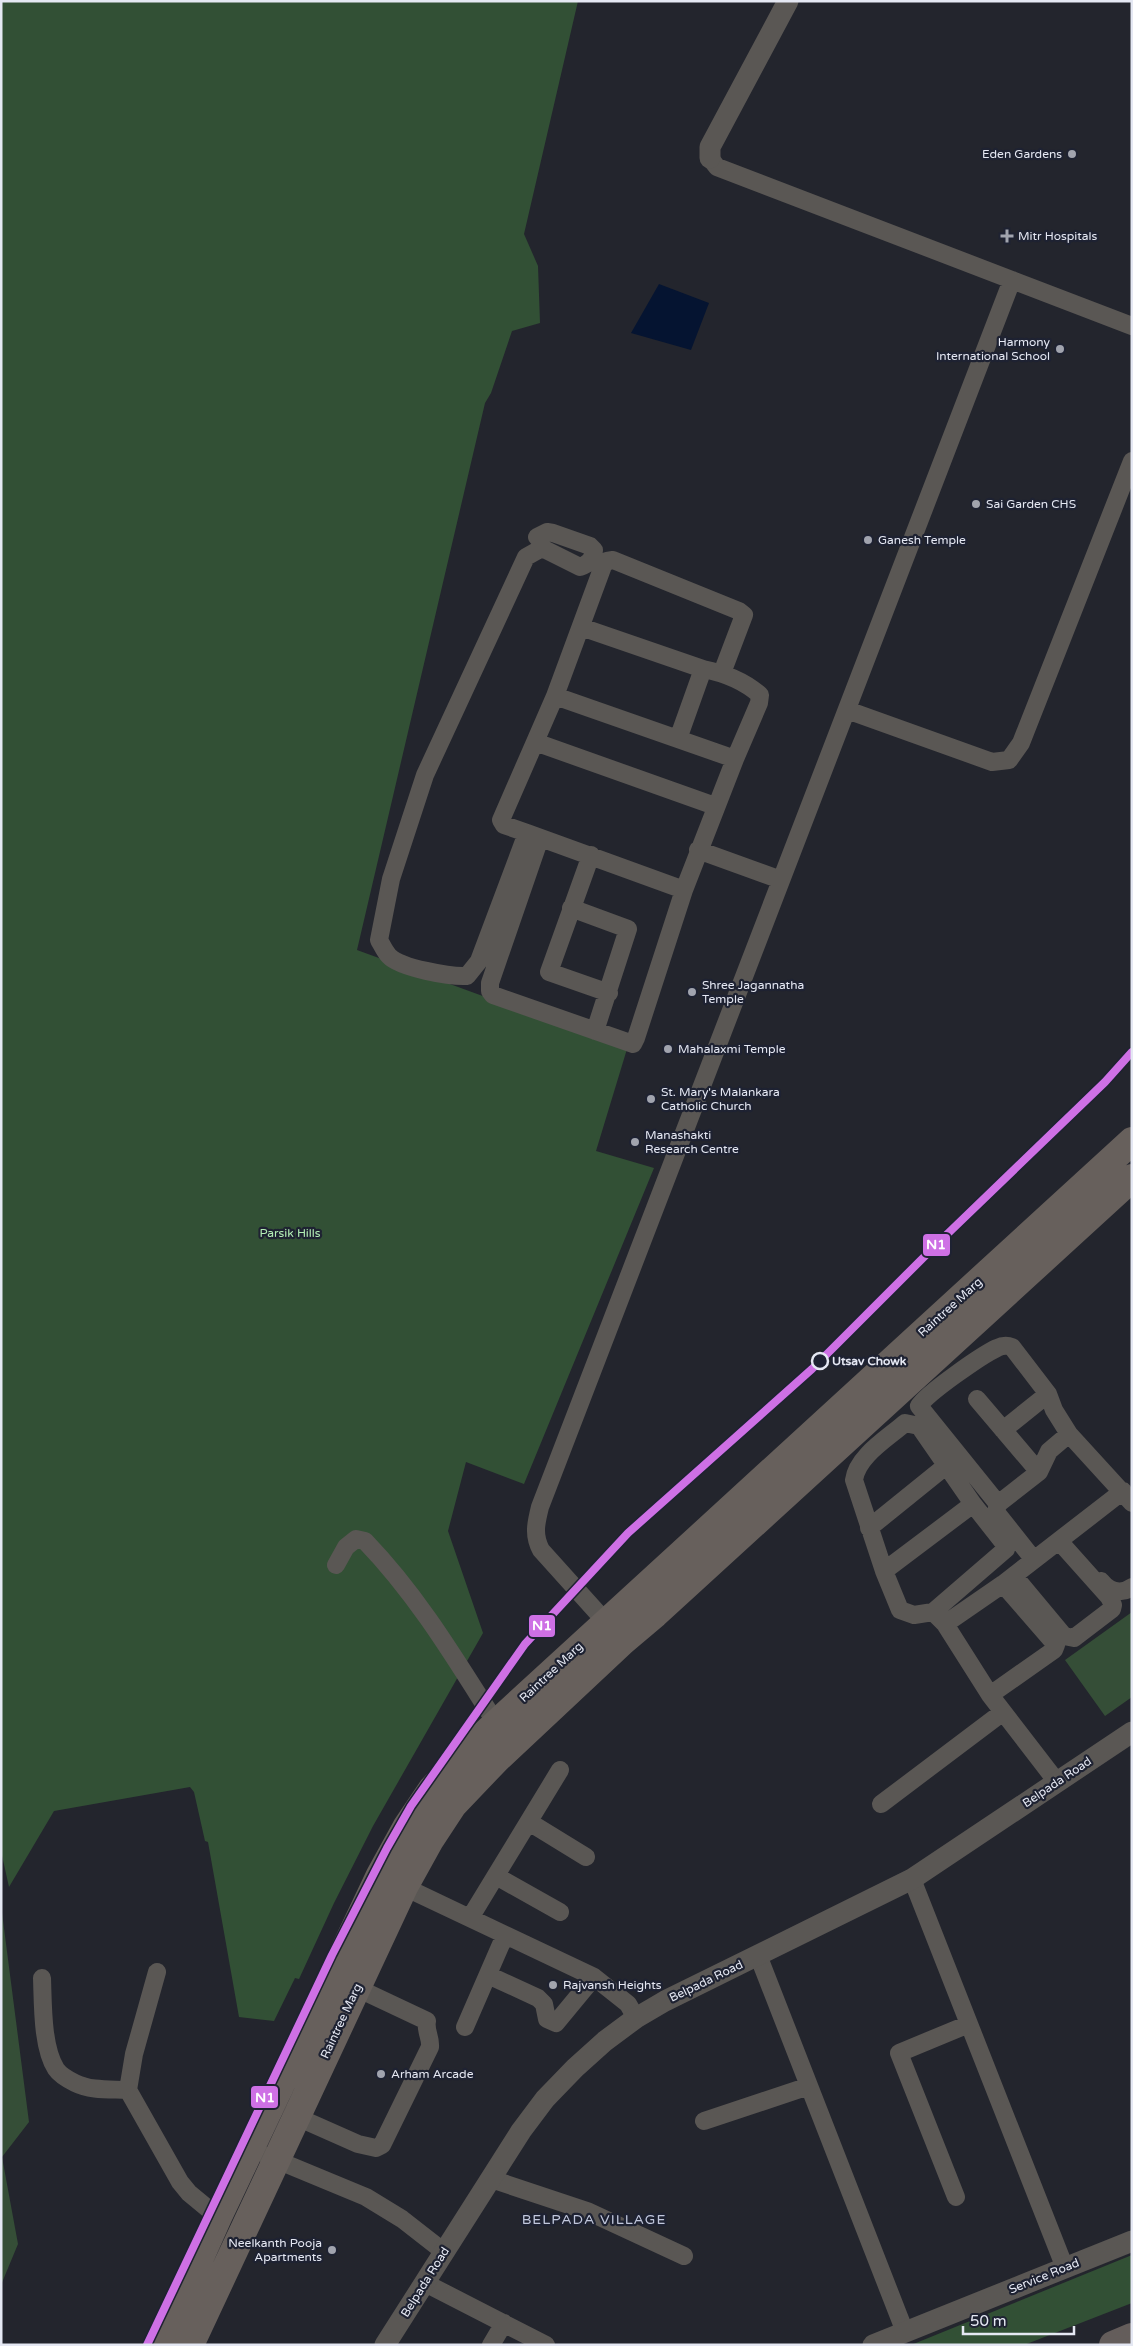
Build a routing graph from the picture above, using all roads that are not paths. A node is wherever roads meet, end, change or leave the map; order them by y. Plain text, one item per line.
1 (788, 1) edge
2 (710, 158) joint
3 (1012, 280) junction
4 (1132, 326) edge
5 (1132, 462) edge
6 (537, 537) dead end
7 (581, 627) junction
8 (703, 670) junction
9 (722, 673) junction
10 (554, 696) junction
11 (847, 710) junction
12 (678, 739) junction
13 (534, 742) junction
14 (734, 759) junction
15 (715, 806) junction
16 (534, 836) junction
17 (698, 850) junction
18 (591, 855) junction
19 (781, 880) junction
20 (684, 890) junction
21 (571, 908) junction
22 (608, 993) junction
23 (595, 1031) junction
24 (1132, 1141) edge
25 (1132, 1178) edge
26 (1048, 1394) junction
27 (977, 1399) dead end
28 (1003, 1430) junction
29 (1069, 1434) junction
30 (947, 1465) junction
31 (1039, 1472) junction
32 (1127, 1497) edge
33 (973, 1504) junction
34 (998, 1504) junction
35 (869, 1528) junction
36 (1061, 1539) junction
37 (1003, 1552) junction
38 (1034, 1560) junction
39 (336, 1565) dead end
40 (884, 1570) junction
41 (1012, 1577) junction
42 (1132, 1587) edge
43 (939, 1618) junction
44 (614, 1631) junction
45 (1011, 1689) dead end
46 (996, 1702) junction
47 (496, 1724) junction
48 (1132, 1732) edge
49 (560, 1770) dead end
50 (1058, 1782) junction
51 (881, 1804) dead end
52 (529, 1822) junction
53 (586, 1857) dead end
54 (496, 1876) junction
55 (912, 1879) junction
56 (392, 1881) junction
57 (560, 1912) dead end
58 (470, 1918) junction
59 (505, 1935) junction
60 (758, 1956) junction
61 (157, 1972) dead end
62 (488, 1975) junction
63 (594, 1977) junction
64 (42, 1978) dead end
65 (357, 1988) junction
66 (636, 2018) junction
67 (969, 2024) junction
68 (466, 2027) dead end
69 (809, 2086) junction
70 (128, 2090) junction
71 (297, 2117) junction
72 (704, 2121) dead end
73 (250, 2149) junction
74 (276, 2160) junction
75 (491, 2179) junction
76 (956, 2197) dead end
77 (218, 2218) junction
78 (1132, 2241) edge
79 (443, 2251) junction
80 (684, 2256) dead end
81 (1065, 2268) junction
82 (425, 2283) junction
83 (504, 2323) junction
84 (905, 2332) junction
85 (1132, 2337) edge
86 (161, 2345) edge
87 (190, 2345) edge
88 (385, 2345) edge
89 (491, 2345) edge
90 (546, 2345) edge
91 (873, 2345) edge
92 (1113, 2345) edge

1 - 2 street
2 - 3 street
3 - 4 street
3 - 11 street
5 - 11 street
6 - 16 street
7 - 8 street
7 - 9 street
7 - 10 street
8 - 9 street
8 - 12 street
9 - 14 street
10 - 12 street
10 - 13 street
11 - 19 street
12 - 14 street
13 - 15 street
13 - 16 street
14 - 15 street
15 - 17 street
16 - 18 street
16 - 23 street
17 - 19 street
17 - 20 street
18 - 20 street
18 - 21 street
19 - 44 street
20 - 23 street
21 - 22 street
21 - 22 street
22 - 23 street
24 - 44 main road, Raintree Marg
25 - 44 main road, Raintree Marg
26 - 28 street
26 - 29 street
26 - 34 street
27 - 28 street
28 - 31 street
29 - 31 street
29 - 32 street
30 - 33 street
30 - 35 street
30 - 35 street
31 - 34 street
32 - 36 street
33 - 37 street
33 - 40 street
34 - 38 street
35 - 40 street
36 - 38 street
36 - 41 street
36 - 42 street
37 - 41 street
37 - 43 street
38 - 41 street
39 - 47 street
40 - 43 street
41 - 43 street
41 - 46 street
43 - 46 street
44 - 47 main road, Raintree Marg
44 - 56 main road, Raintree Marg
45 - 46 street
46 - 50 street
46 - 51 street
47 - 56 main road, Raintree Marg
48 - 50 street, Belpada Road
49 - 52 street
50 - 55 street, Belpada Road
52 - 53 street
52 - 54 street
54 - 57 street
54 - 58 street
55 - 60 street, Belpada Road
55 - 67 street
56 - 58 street
56 - 65 main road, Raintree Marg
56 - 73 main road, Raintree Marg
58 - 59 street
59 - 62 street
59 - 63 street
60 - 66 street, Belpada Road
60 - 69 street
61 - 70 street
62 - 63 street
62 - 68 street
63 - 66 street
64 - 70 street
65 - 71 main road, Raintree Marg
65 - 71 street
66 - 75 street, Belpada Road
67 - 76 street
67 - 81 street
69 - 72 street
69 - 84 street
70 - 77 street
71 - 74 main road, Raintree Marg
73 - 74 street
73 - 77 main road, Raintree Marg
74 - 79 street
74 - 87 main road, Raintree Marg
75 - 79 street, Belpada Road
75 - 80 street
77 - 86 main road, Raintree Marg
78 - 81 street, Service Road
79 - 82 street, Belpada Road
81 - 84 street, Service Road
82 - 83 street
82 - 88 street, Belpada Road
83 - 89 street
83 - 90 street
84 - 91 street, Service Road
85 - 92 highway

